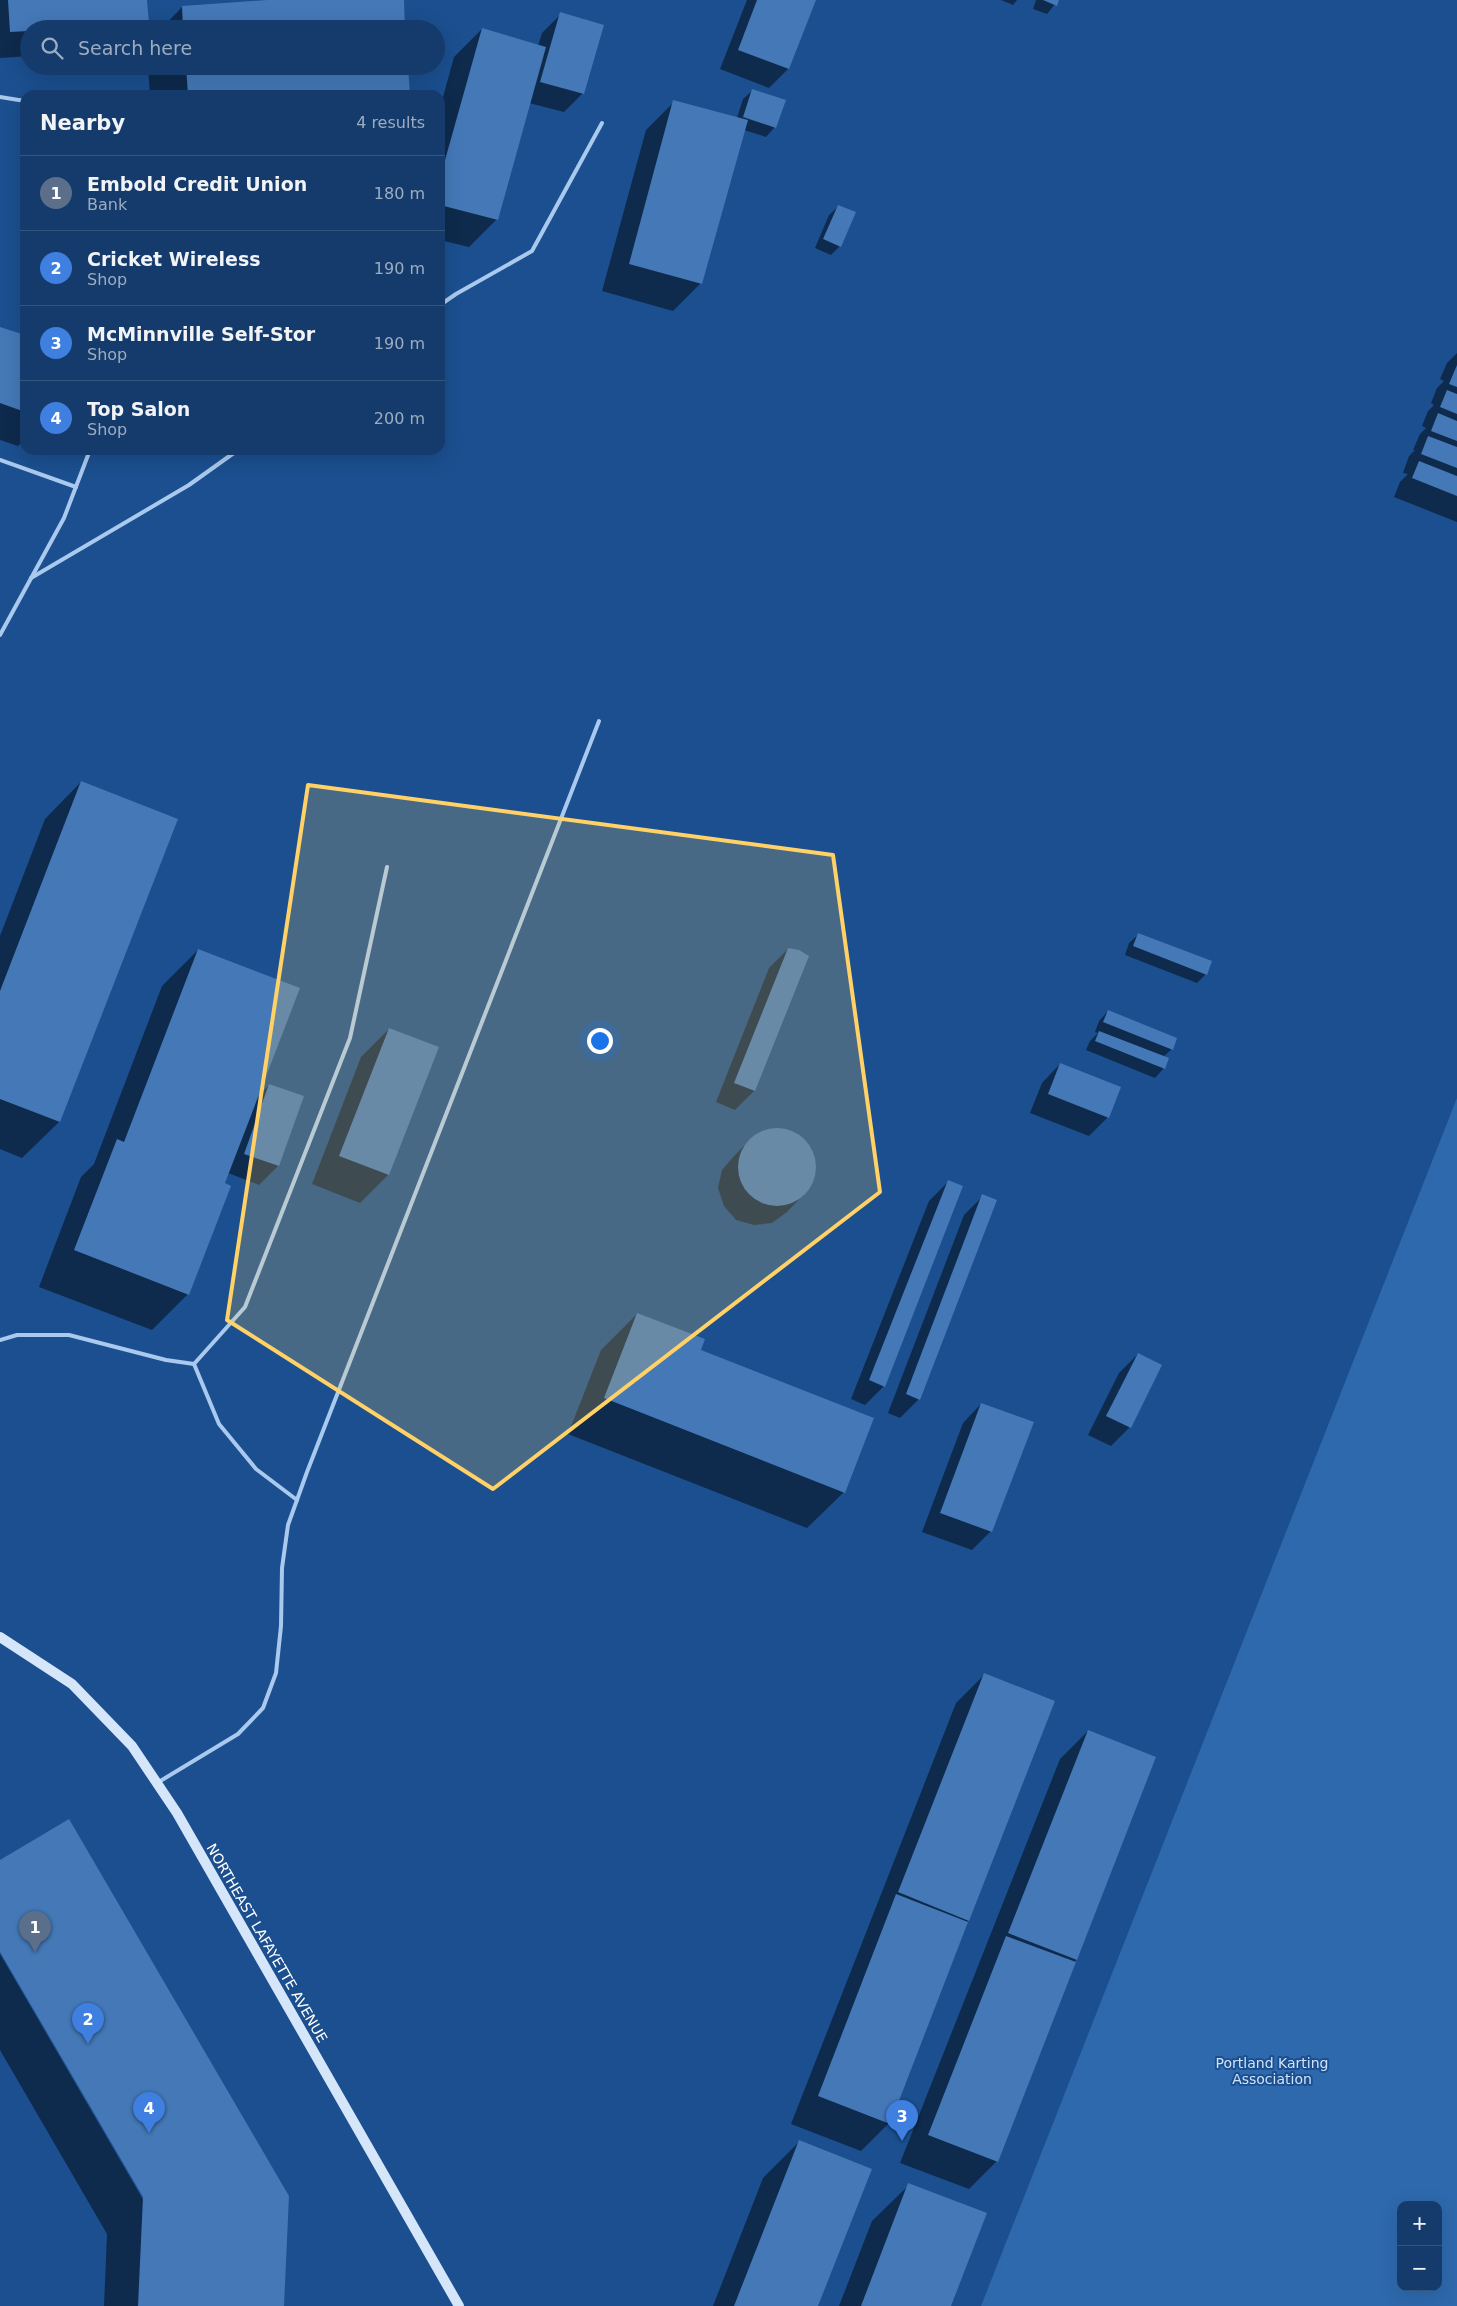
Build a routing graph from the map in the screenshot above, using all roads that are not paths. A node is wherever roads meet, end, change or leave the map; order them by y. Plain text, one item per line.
1 (0, 96) edge
2 (20, 100) edge
3 (602, 123) dead end
4 (445, 302) edge
5 (88, 455) edge
6 (231, 455) edge
7 (0, 460) edge
8 (76, 487) junction
9 (31, 578) junction
10 (0, 635) edge
11 (599, 721) dead end
12 (387, 867) dead end
13 (0, 1340) edge
14 (194, 1364) junction
15 (297, 1500) junction
16 (0, 1637) edge
17 (157, 1783) junction
18 (459, 2306) edge

1 - 2 lane
3 - 4 lane
5 - 8 lane
6 - 9 lane
7 - 8 lane
8 - 9 lane
9 - 10 lane
11 - 15 lane
12 - 14 lane
13 - 14 lane
14 - 15 lane
15 - 17 lane
16 - 17 main road, NORTHEAST LAFAYETTE AVENUE
17 - 18 main road, NORTHEAST LAFAYETTE AVENUE

